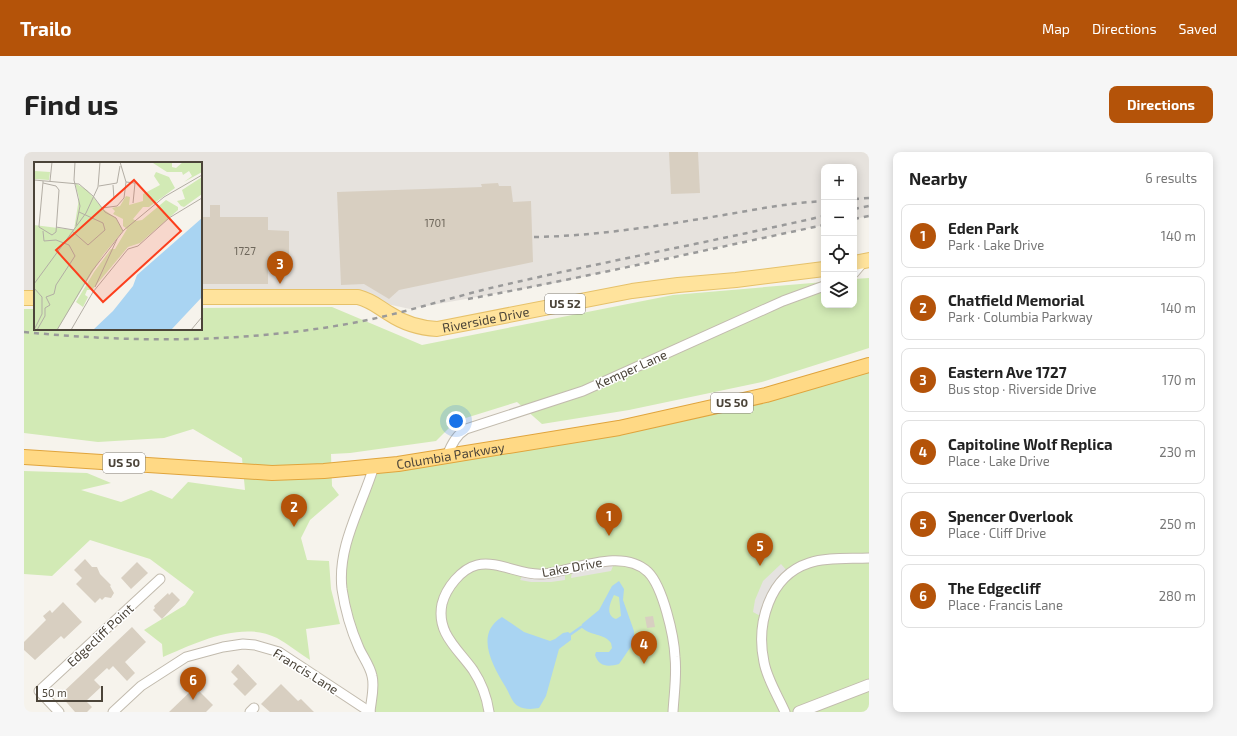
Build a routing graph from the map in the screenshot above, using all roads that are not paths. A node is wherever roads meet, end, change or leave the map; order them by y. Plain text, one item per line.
1 (862, 262) edge
2 (821, 269) edge
3 (855, 272) edge
4 (821, 287) edge
5 (202, 297) edge
6 (869, 365) edge
7 (447, 456) junction
8 (24, 457) edge
9 (374, 466) junction
10 (869, 558) edge
11 (160, 579) dead end
12 (869, 685) edge
13 (59, 712) edge
14 (113, 712) edge
15 (370, 712) edge
16 (489, 712) edge
17 (673, 712) edge
18 (785, 712) edge
19 (800, 712) edge

1 - 3 street
2 - 5 main road, Riverside Drive / US 52
4 - 7 street, Kemper Lane
6 - 7 highway, Columbia Parkway / US 50
7 - 9 highway, Columbia Parkway / US 50
8 - 9 highway, Columbia Parkway / US 50
9 - 15 street
10 - 18 street
11 - 13 street, Edgecliff Point
12 - 19 street
14 - 15 street, Francis Lane
16 - 17 street, Lake Drive

